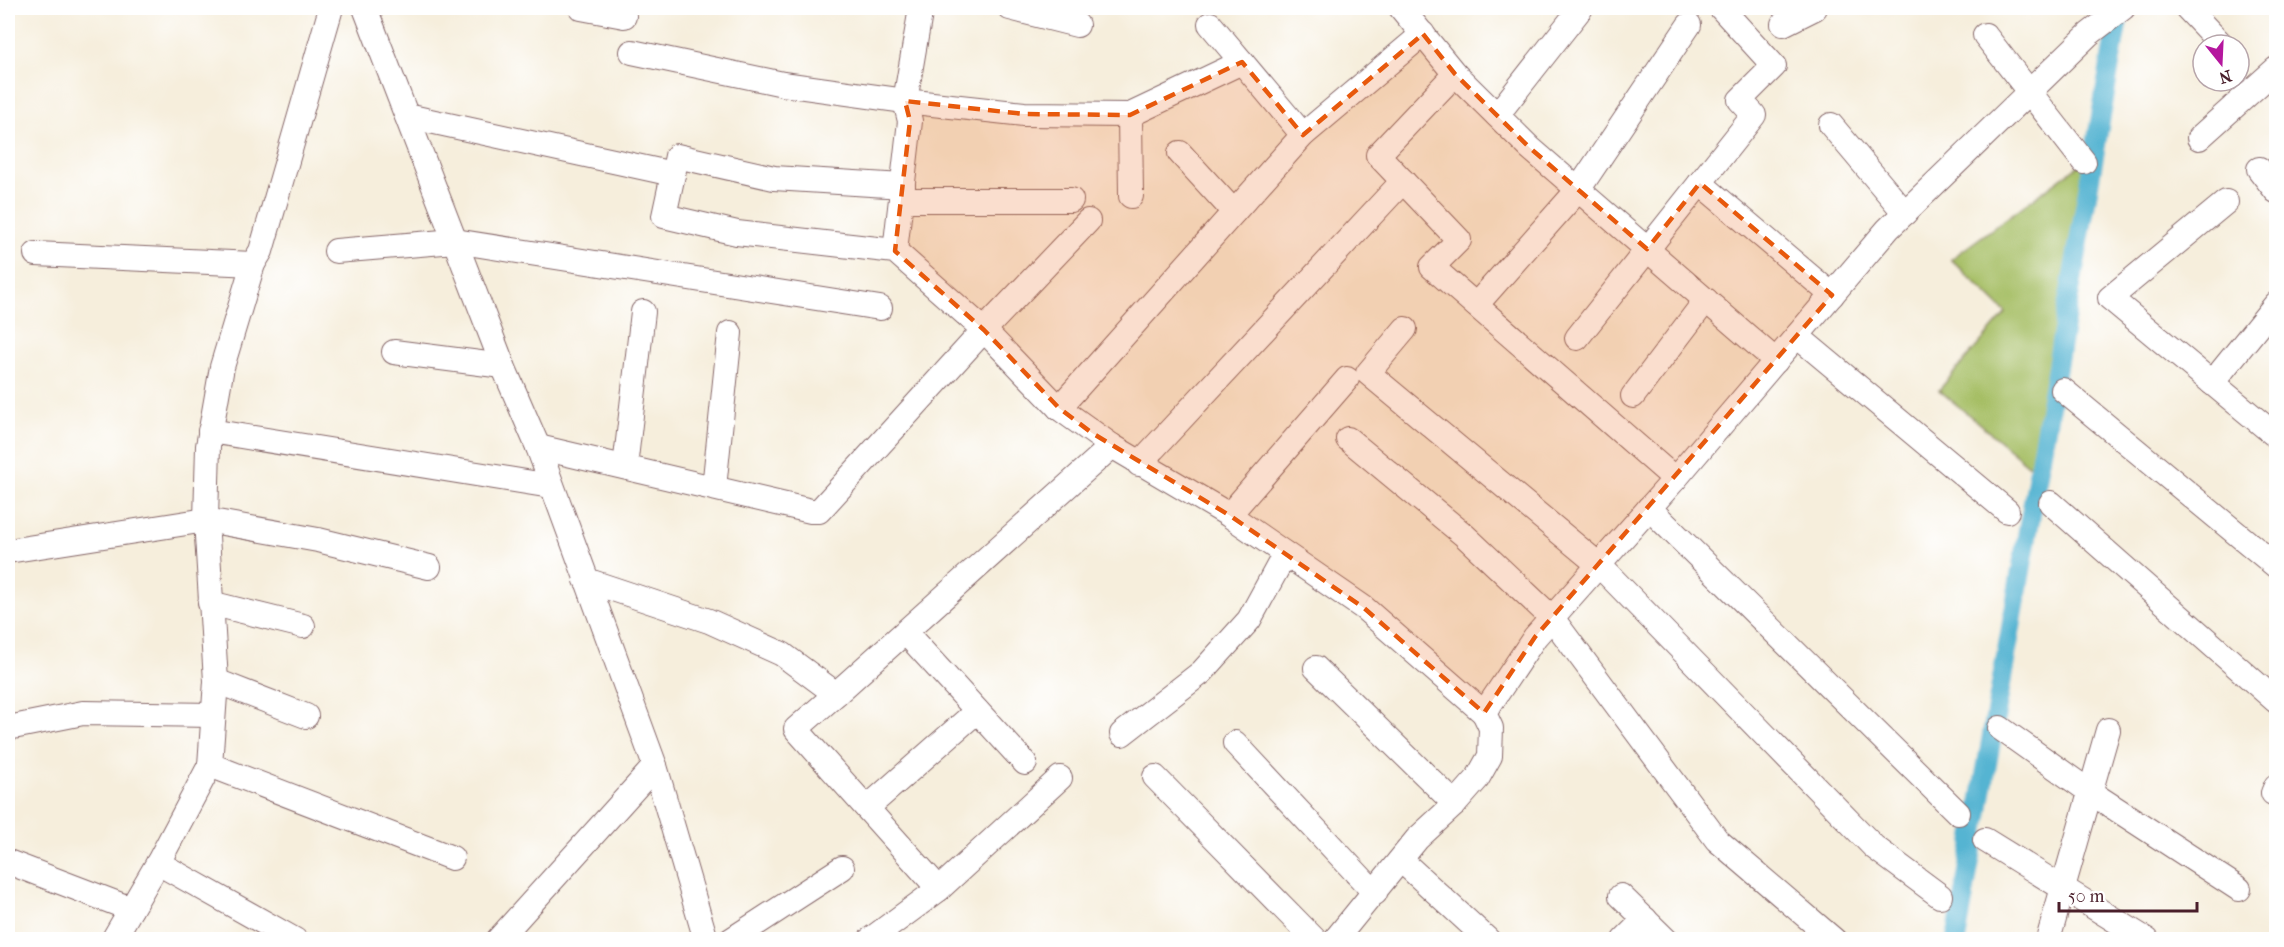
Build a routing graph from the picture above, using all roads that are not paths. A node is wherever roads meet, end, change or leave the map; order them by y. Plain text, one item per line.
1 (331, 8) edge
2 (365, 8) edge
3 (582, 8) edge
4 (921, 8) edge
5 (1010, 8) edge
6 (1401, 8) edge
7 (1581, 8) edge
8 (1721, 8) edge
9 (1815, 8) edge
10 (2187, 8) edge
11 (2107, 15) edge
12 (624, 16) dead end
13 (1210, 24) dead end
14 (1689, 24) dead end
15 (1784, 24) dead end
16 (1077, 25) dead end
17 (2211, 33) edge
18 (1423, 34) junction
19 (1985, 35) dead end
20 (632, 52) dead end
21 (1242, 62) junction
22 (2277, 69) edge
23 (1455, 74) junction
24 (2030, 92) junction
25 (905, 101) junction
26 (1130, 115) junction
27 (1497, 115) junction
28 (407, 117) junction
29 (1831, 125) dead end
30 (1303, 135) junction
31 (2199, 138) dead end
32 (1180, 153) dead end
33 (2084, 162) dead end
34 (2259, 169) dead end
35 (673, 174) junction
36 (1403, 181) junction
37 (1700, 183) junction
38 (1578, 190) junction
39 (2277, 191) edge
40 (902, 193) junction
41 (1131, 196) dead end
42 (1071, 200) dead end
43 (2226, 202) dead end
44 (1234, 212) junction
45 (1905, 213) junction
46 (1088, 221) dead end
47 (455, 242) junction
48 (1647, 249) junction
49 (336, 251) dead end
50 (895, 251) junction
51 (36, 254) dead end
52 (253, 264) junction
53 (1832, 295) junction
54 (1706, 300) junction
55 (2277, 304) edge
56 (1476, 305) junction
57 (880, 308) dead end
58 (643, 312) dead end
59 (1405, 329) dead end
60 (984, 330) junction
61 (730, 333) dead end
62 (1797, 336) junction
63 (1576, 338) dead end
64 (394, 352) dead end
65 (1776, 361) junction
66 (503, 366) junction
67 (1347, 379) dead end
68 (2212, 383) junction
69 (2063, 390) dead end
70 (1633, 396) dead end
71 (1059, 408) junction
72 (210, 431) junction
73 (2277, 436) edge
74 (1348, 439) dead end
75 (1112, 446) junction
76 (538, 447) junction
77 (1139, 464) junction
78 (625, 467) junction
79 (1675, 479) junction
80 (551, 486) junction
81 (714, 488) junction
82 (2051, 503) dead end
83 (1649, 508) junction
84 (2007, 511) dead end
85 (1229, 515) junction
86 (206, 520) junction
87 (8, 551) edge
88 (1285, 554) junction
89 (1599, 565) junction
90 (2277, 566) edge
91 (429, 567) dead end
92 (586, 580) junction
93 (210, 603) junction
94 (1552, 618) junction
95 (303, 626) dead end
96 (906, 633) junction
97 (1316, 668) dead end
98 (216, 681) junction
99 (836, 694) junction
100 (2277, 701) edge
101 (977, 711) junction
102 (1484, 713) junction
103 (213, 715) junction
104 (306, 716) dead end
105 (8, 728) edge
106 (2000, 728) dead end
107 (2108, 730) dead end
108 (1122, 734) dead end
109 (1235, 743) dead end
110 (1025, 763) dead end
111 (210, 765) junction
112 (655, 766) junction
113 (1155, 777) dead end
114 (1060, 778) dead end
115 (2090, 792) junction
116 (1455, 804) junction
117 (867, 808) junction
118 (1958, 813) dead end
119 (1985, 840) dead end
120 (452, 858) dead end
121 (1402, 861) junction
122 (8, 862) edge
123 (158, 863) junction
124 (842, 868) dead end
125 (2063, 887) junction
126 (939, 889) junction
127 (2239, 889) dead end
128 (1375, 893) junction
129 (1940, 896) dead end
130 (1621, 897) dead end
131 (131, 909) junction
132 (1645, 919) junction
133 (113, 939) edge
134 (295, 939) edge
135 (498, 939) edge
136 (706, 939) edge
137 (731, 939) edge
138 (870, 939) edge
139 (1315, 939) edge
140 (1335, 939) edge
141 (1488, 939) edge
142 (1624, 939) edge
143 (1666, 939) edge
144 (1834, 939) edge
145 (2048, 939) edge
146 (2147, 939) edge

1 - 52 street
2 - 28 street
3 - 12 street
4 - 25 street
5 - 16 street
6 - 18 street
7 - 27 street
8 - 37 street
9 - 15 street
10 - 17 street
11 - 24 street
13 - 21 street
14 - 38 street
18 - 23 street
18 - 30 street
19 - 24 street
20 - 25 street
21 - 26 street
21 - 30 street
22 - 31 street
23 - 27 street
23 - 36 street
24 - 33 street
24 - 45 street
25 - 26 street
25 - 40 street
26 - 41 street
27 - 38 street
28 - 35 street
28 - 47 street
29 - 45 street
30 - 44 street
32 - 44 street
34 - 39 street
35 - 40 street
35 - 50 street
36 - 56 street
36 - 77 street
37 - 48 street
37 - 53 street
38 - 48 street
38 - 56 street
40 - 42 street
40 - 50 street
43 - 68 street
44 - 71 street
45 - 53 street
46 - 60 street
47 - 49 street
47 - 57 street
47 - 66 street
48 - 54 street
48 - 63 street
50 - 60 street
51 - 52 street
52 - 72 street
53 - 62 street
54 - 65 street
54 - 70 street
55 - 68 street
56 - 79 street
58 - 78 street
59 - 89 street
60 - 71 street
60 - 81 street
61 - 81 street
62 - 65 street
62 - 84 street
64 - 66 street
65 - 79 street
66 - 76 street
67 - 85 street
68 - 73 street
69 - 90 street
71 - 75 street
72 - 80 street
72 - 86 street
74 - 94 street
75 - 77 street
75 - 96 street
76 - 78 street
76 - 80 street
77 - 85 street
78 - 81 street
79 - 83 street
80 - 92 street
82 - 100 street
83 - 89 street
83 - 118 street
85 - 88 street
86 - 87 street
86 - 91 street
86 - 93 street
88 - 102 street
88 - 108 street
89 - 94 street
89 - 129 street
92 - 99 street
92 - 112 street
93 - 95 street
93 - 98 street
94 - 102 street
94 - 144 street
96 - 99 street
96 - 101 street
97 - 116 street
98 - 103 street
98 - 104 street
99 - 117 street
101 - 110 street
101 - 117 street
102 - 116 street
103 - 105 street
103 - 111 street
106 - 115 street
107 - 115 street
109 - 128 street
111 - 120 street
111 - 123 street
112 - 135 street
112 - 136 street
113 - 139 street
114 - 126 street
115 - 125 street
115 - 127 street
116 - 121 street
117 - 126 street
119 - 125 street
121 - 128 street
121 - 141 street
122 - 131 street
123 - 131 street
123 - 134 street
124 - 137 street
125 - 145 street
125 - 146 street
126 - 138 street
128 - 140 street
130 - 132 street
131 - 133 street
132 - 142 street
132 - 143 street

